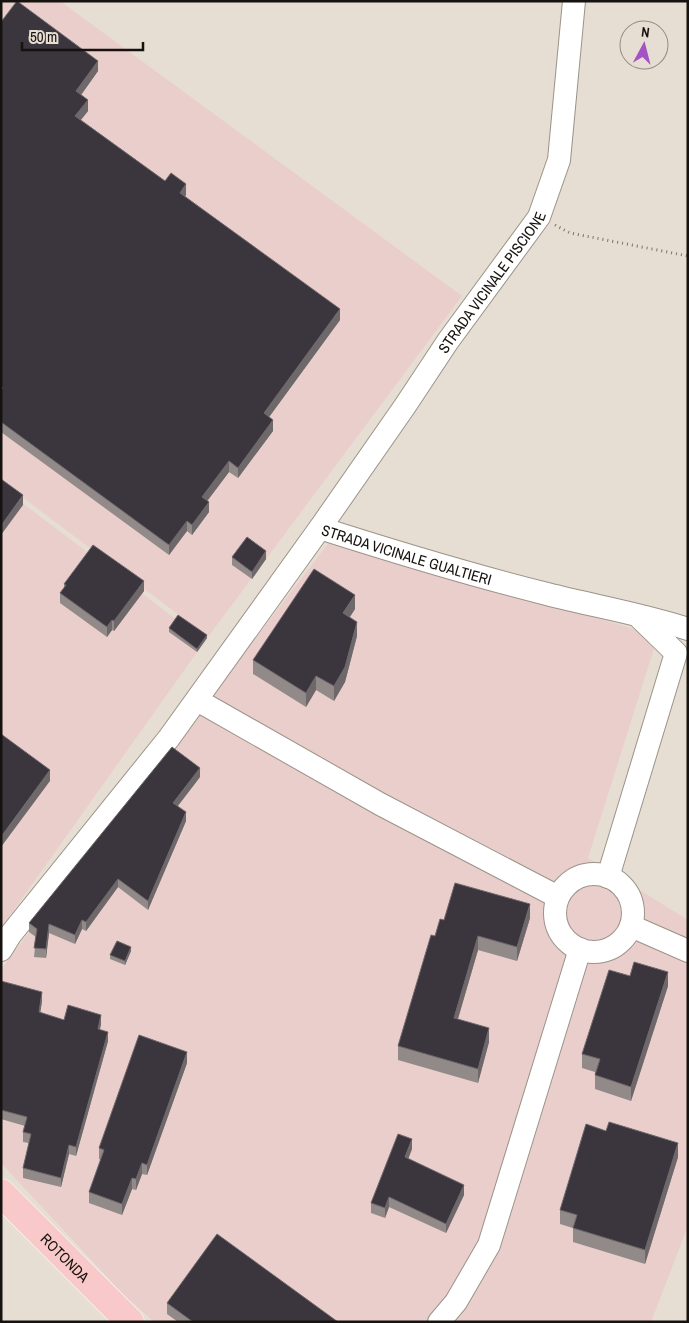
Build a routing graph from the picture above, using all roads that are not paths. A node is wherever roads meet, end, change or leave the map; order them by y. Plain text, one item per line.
1 (574, 1) edge
2 (320, 528) junction
3 (636, 614) junction
4 (688, 629) edge
5 (197, 700) junction
6 (608, 877) junction
7 (558, 897) junction
8 (631, 926) junction
9 (580, 949) junction
10 (1, 950) edge
11 (688, 951) edge
12 (1, 1192) edge
13 (130, 1322) edge
14 (439, 1322) edge

1 - 2 street, STRADA VICINALE PISCIONE
2 - 3 street, STRADA VICINALE GUALTIERI
2 - 5 street, STRADA VICINALE GUALTIERI
3 - 4 street, STRADA VICINALE GUALTIERI
3 - 6 street
5 - 7 street
5 - 10 street, STRADA VICINALE GUALTIERI
6 - 7 street
6 - 8 street
7 - 9 street
8 - 9 street
8 - 11 street
9 - 14 street
12 - 13 main road, ROTONDA

